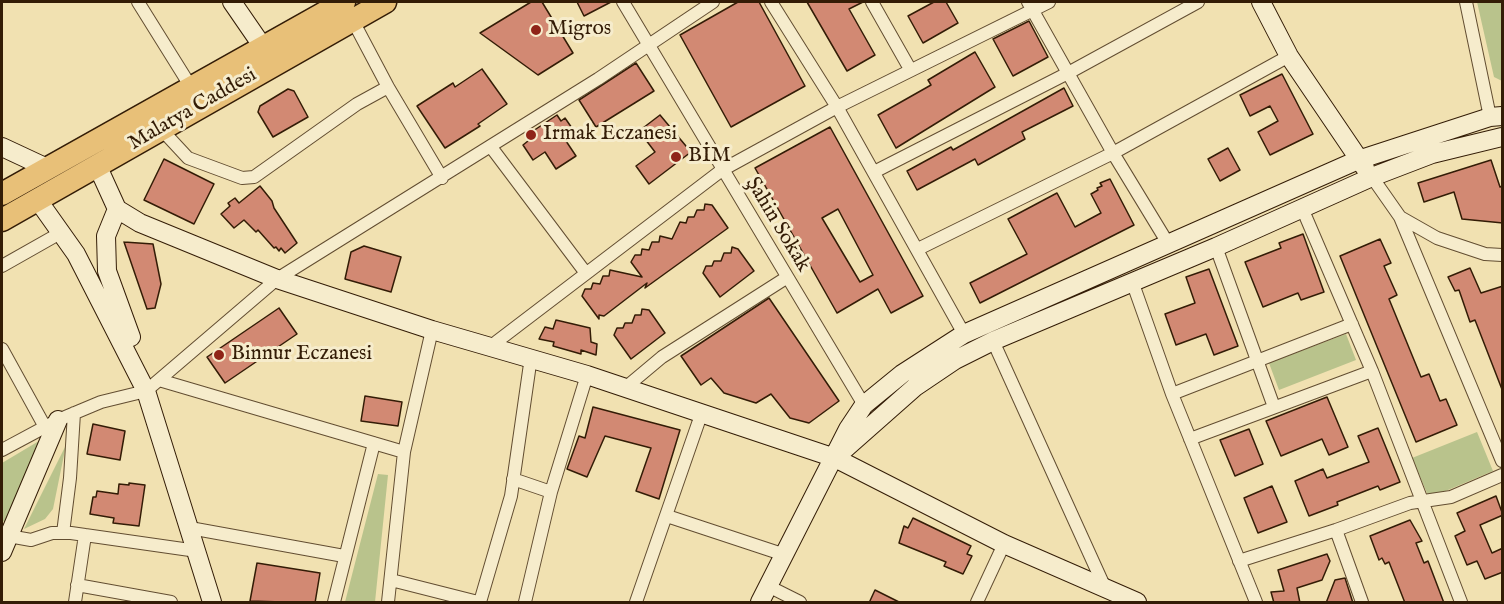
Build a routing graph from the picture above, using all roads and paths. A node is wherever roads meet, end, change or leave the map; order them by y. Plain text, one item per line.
1 (138, 2) edge
2 (232, 2) edge
3 (385, 2) edge
4 (623, 2) edge
5 (713, 2) edge
6 (771, 2) edge
7 (872, 2) edge
8 (1049, 2) edge
9 (1198, 2) edge
10 (1262, 2) edge
11 (1466, 2) edge
12 (1030, 6) edge
13 (348, 10) edge
14 (263, 47) junction
15 (648, 47) junction
16 (1289, 56) junction
17 (910, 69) junction
18 (1070, 72) junction
19 (191, 87) junction
20 (388, 87) junction
21 (837, 106) junction
22 (1496, 116) edge
23 (161, 129) junction
24 (1503, 137) edge
25 (2, 147) edge
26 (491, 147) junction
27 (1113, 153) junction
28 (1358, 160) junction
29 (97, 165) junction
30 (47, 168) junction
31 (722, 170) junction
32 (874, 172) junction
33 (1372, 177) junction
34 (442, 178) junction
35 (2, 194) edge
36 (36, 199) junction
37 (1302, 208) junction
38 (117, 209) junction
39 (1400, 218) junction
40 (2, 220) edge
41 (62, 232) junction
42 (1169, 245) junction
43 (1216, 247) junction
44 (918, 249) junction
45 (1503, 255) edge
46 (2, 266) edge
47 (585, 272) junction
48 (786, 278) junction
49 (277, 279) junction
50 (1132, 281) junction
51 (1352, 324) junction
52 (432, 330) junction
53 (964, 334) junction
54 (993, 341) junction
55 (491, 346) junction
56 (2, 349) edge
57 (531, 357) junction
58 (1258, 362) junction
59 (1372, 371) junction
60 (587, 375) junction
61 (152, 385) junction
62 (625, 388) junction
63 (1172, 394) junction
64 (864, 405) junction
65 (1274, 407) junction
66 (702, 412) junction
67 (59, 420) junction
68 (1190, 439) junction
69 (374, 444) junction
70 (2, 450) edge
71 (404, 452) junction
72 (835, 458) junction
73 (1503, 461) edge
74 (1503, 475) edge
75 (513, 479) junction
76 (551, 492) junction
77 (1420, 500) junction
78 (667, 516) junction
79 (190, 528) junction
80 (1336, 531) junction
81 (63, 533) junction
82 (85, 535) junction
83 (4, 541) edge
84 (1004, 544) junction
85 (197, 551) junction
86 (782, 554) junction
87 (344, 556) junction
88 (1239, 561) junction
89 (391, 580) junction
90 (77, 585) junction
91 (768, 586) junction
92 (1105, 588) junction
93 (75, 603) edge
94 (171, 603) edge
95 (212, 603) edge
96 (334, 603) edge
97 (388, 603) edge
98 (479, 603) edge
99 (525, 603) edge
100 (636, 603) edge
101 (760, 603) edge
102 (800, 603) edge
103 (977, 603) edge
104 (1137, 603) edge
105 (1256, 603) edge
106 (1362, 603) edge
107 (1461, 603) edge

1 - 19 street
2 - 14 main road
3 - 13 highway, Malatya Caddesi
4 - 15 street, Şahin Sokak
5 - 15 street
6 - 21 street
7 - 17 street
8 - 12 street
9 - 18 street
10 - 16 main road
11 - 22 street
12 - 17 street
12 - 18 street
13 - 14 highway, Malatya Caddesi
13 - 20 street
13 - 23 highway, Malatya Caddesi
14 - 19 highway, Malatya Caddesi
15 - 26 street
15 - 31 street, Şahin Sokak
16 - 27 street
16 - 28 main road
17 - 21 street
18 - 27 street
18 - 32 street
19 - 30 highway, Malatya Caddesi
20 - 23 street
20 - 34 street
21 - 31 street
21 - 32 street
22 - 28 main road
23 - 29 highway, Malatya Caddesi
24 - 33 main road
25 - 30 main road
26 - 34 street
26 - 47 street
27 - 42 street
27 - 44 street
28 - 33 main road
28 - 42 main road
29 - 36 highway, Malatya Caddesi
29 - 38 main road
30 - 35 highway, Malatya Caddesi
31 - 47 street
31 - 48 street, Şahin Sokak
32 - 44 street
33 - 37 main road
33 - 39 street
34 - 49 street
36 - 40 highway, Malatya Caddesi
36 - 41 main road
37 - 43 main road
37 - 51 street
38 - 49 main road
38 - 61 main road
39 - 45 street
39 - 73 street
41 - 46 street
41 - 61 main road
42 - 53 main road
43 - 50 main road
43 - 58 street
44 - 53 street
47 - 55 street
48 - 62 street
48 - 64 street, Şahin Sokak
49 - 52 main road
49 - 61 street
50 - 54 main road
50 - 63 street
51 - 58 street
51 - 59 street
52 - 55 main road
52 - 71 street
53 - 64 main road
54 - 72 main road
54 - 92 street
55 - 57 main road
56 - 67 street
57 - 60 main road
57 - 75 street
58 - 63 street
58 - 65 street
59 - 65 street
59 - 77 street
60 - 62 main road
60 - 76 street
61 - 67 street
61 - 69 street
61 - 79 main road
62 - 66 main road
63 - 68 street
64 - 72 main road
65 - 68 street
66 - 72 main road
66 - 78 street
67 - 70 street
67 - 81 street
67 - 83 main road
68 - 88 street
69 - 71 street
69 - 87 street
71 - 89 street
72 - 84 main road
72 - 86 main road
74 - 77 street
75 - 76 street
75 - 98 street
76 - 99 street
77 - 80 street
77 - 107 street
78 - 86 street
78 - 100 street
79 - 85 main road
79 - 87 street
80 - 88 street
80 - 106 street
81 - 82 street
81 - 83 street
82 - 85 street
82 - 90 street
84 - 92 main road
84 - 103 street
85 - 95 main road
86 - 91 main road
87 - 96 street
88 - 105 street
89 - 97 street
89 - 98 street
90 - 93 street
90 - 94 street
91 - 101 main road
91 - 102 street
92 - 104 main road

